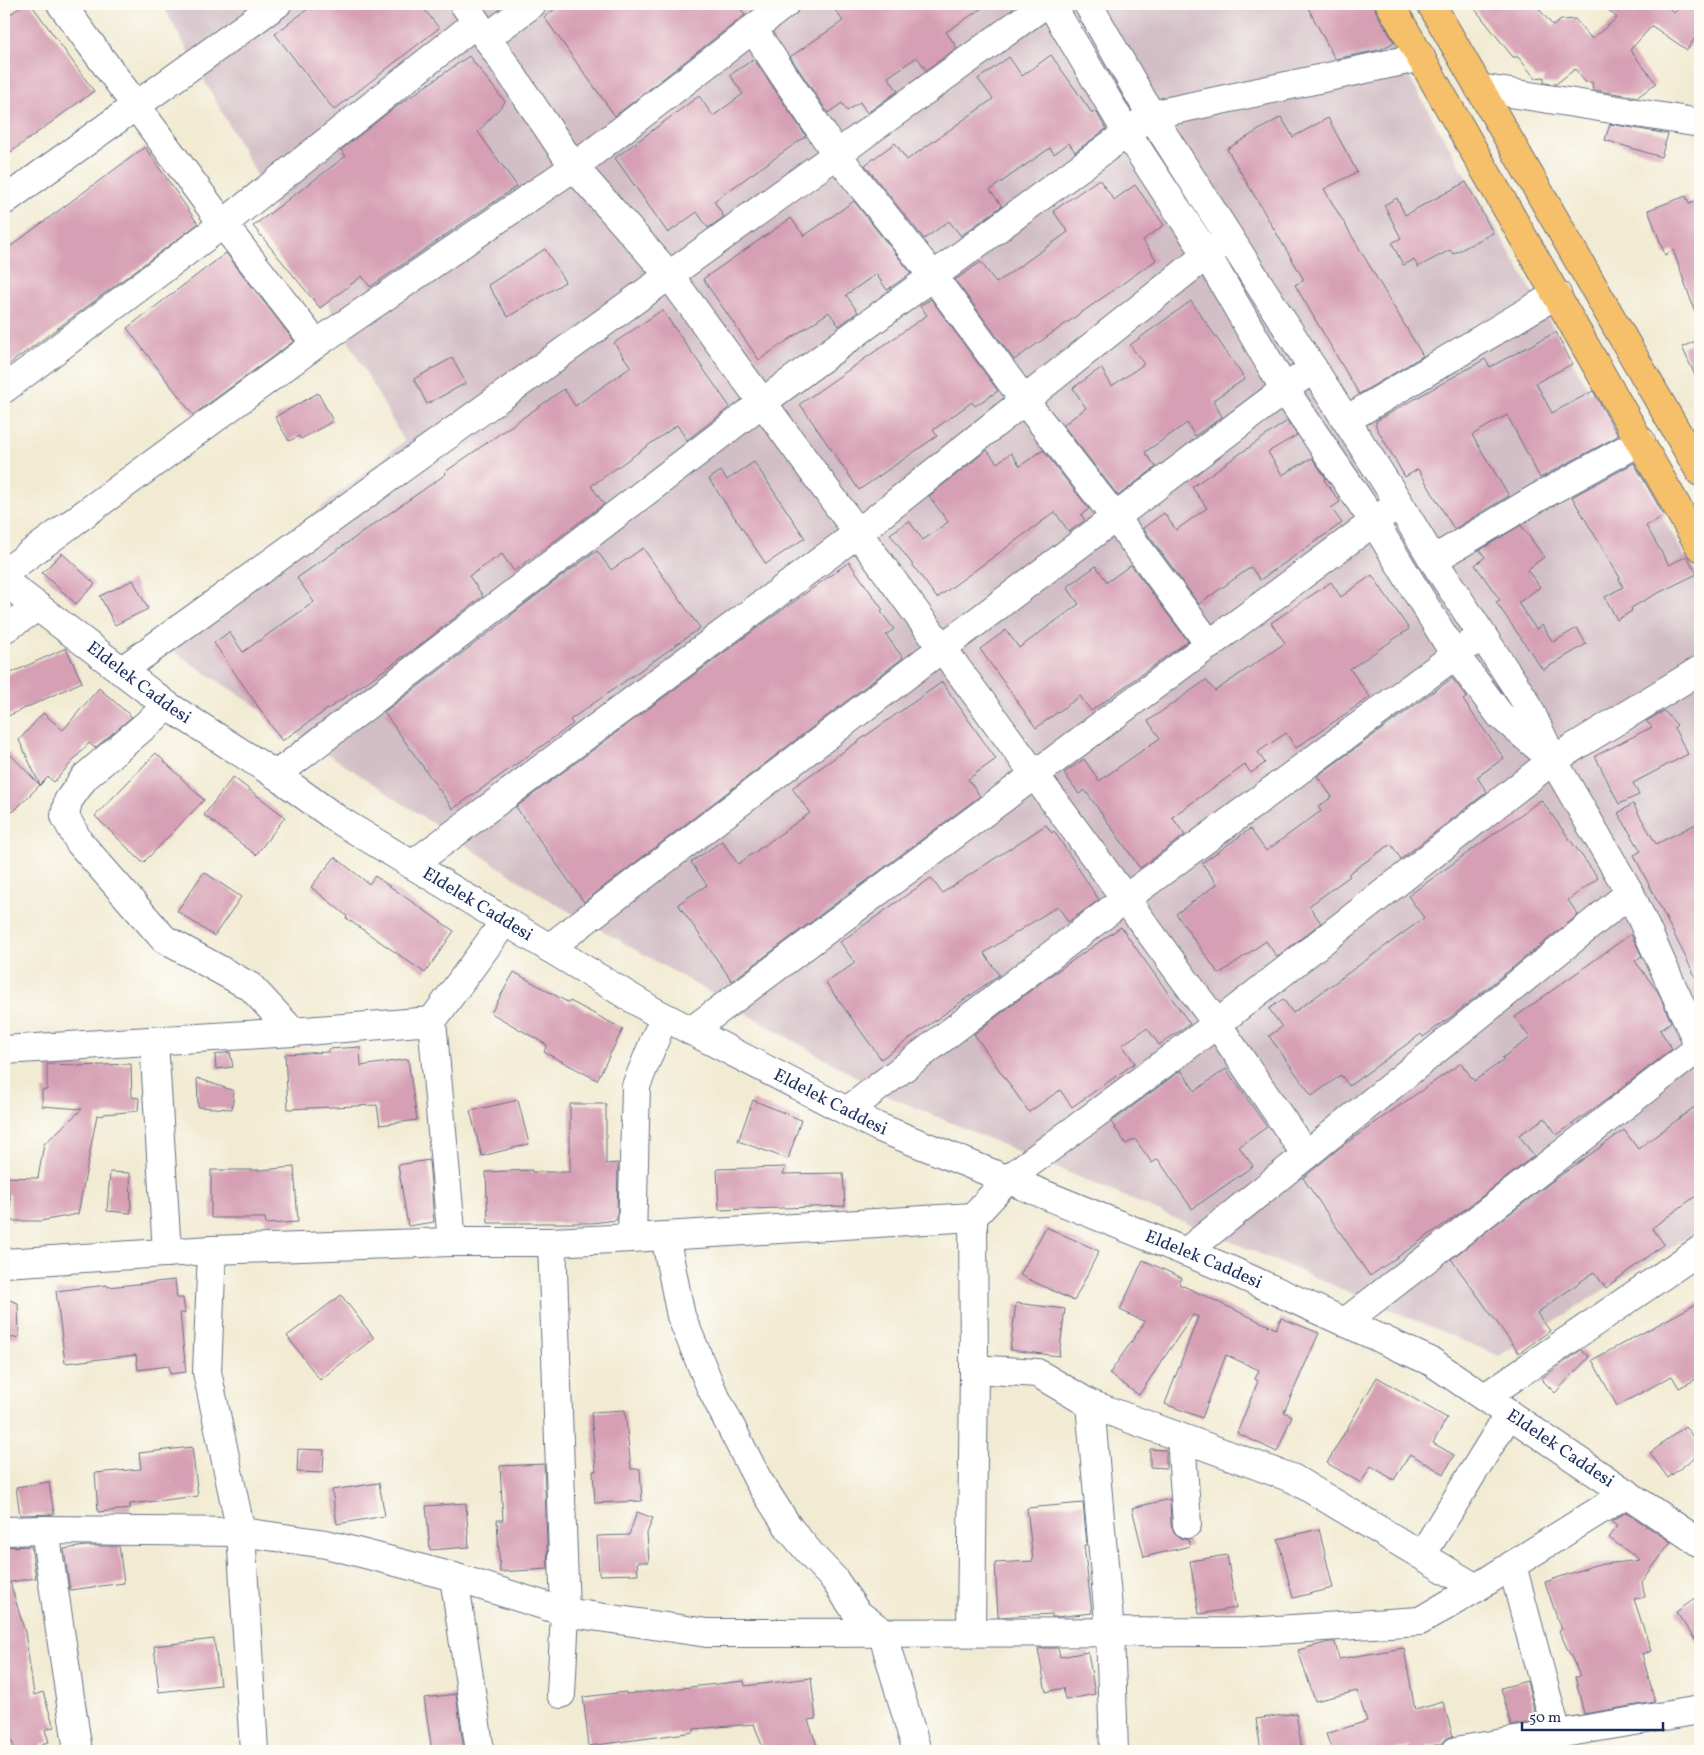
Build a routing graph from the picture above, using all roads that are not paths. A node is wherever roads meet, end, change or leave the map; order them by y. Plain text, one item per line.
1 (61, 4) edge
2 (277, 4) edge
3 (532, 4) edge
4 (785, 4) edge
5 (1045, 4) edge
6 (1051, 4) edge
7 (1088, 4) edge
8 (1390, 4) edge
9 (1431, 4) edge
10 (475, 22) edge
11 (753, 29) junction
12 (1421, 57) junction
13 (1479, 88) junction
14 (135, 105) junction
15 (1151, 115) junction
16 (1700, 123) edge
17 (1127, 133) junction
18 (837, 155) junction
19 (574, 167) junction
20 (4, 201) edge
21 (223, 224) junction
22 (1229, 237) junction
23 (1207, 255) junction
24 (670, 276) junction
25 (933, 276) junction
26 (1557, 294) junction
27 (316, 344) junction
28 (1313, 368) junction
29 (4, 389) edge
30 (1284, 390) junction
31 (1024, 400) junction
32 (763, 402) junction
33 (1346, 420) junction
34 (1641, 441) junction
35 (1700, 472) edge
36 (1399, 503) junction
37 (1116, 517) junction
38 (1374, 522) junction
39 (858, 533) junction
40 (1700, 547) edge
41 (1434, 560) junction
42 (4, 573) edge
43 (4, 580) edge
44 (38, 607) junction
45 (4, 629) edge
46 (1483, 634) junction
47 (1210, 644) junction
48 (942, 648) junction
49 (1455, 655) junction
50 (1700, 670) edge
51 (121, 671) junction
52 (168, 706) junction
53 (1553, 760) junction
54 (276, 775) junction
55 (1035, 775) junction
56 (412, 866) junction
57 (1630, 892) junction
58 (1125, 899) junction
59 (505, 921) junction
60 (549, 948) junction
61 (432, 1020) junction
62 (1216, 1024) junction
63 (691, 1031) junction
64 (293, 1032) junction
65 (657, 1034) dead end
66 (154, 1040) junction
67 (1700, 1048) edge
68 (4, 1050) edge
69 (847, 1111) junction
70 (1306, 1154) junction
71 (1008, 1179) junction
72 (974, 1217) junction
73 (665, 1236) junction
74 (632, 1238) junction
75 (452, 1242) junction
76 (552, 1242) junction
77 (212, 1250) junction
78 (1700, 1250) edge
79 (1186, 1252) junction
80 (167, 1253) junction
81 (4, 1263) edge
82 (1345, 1322) junction
83 (974, 1370) junction
84 (1485, 1397) junction
85 (1090, 1404) junction
86 (1509, 1414) junction
87 (1181, 1438) junction
88 (1626, 1493) junction
89 (1187, 1524) dead end
90 (45, 1530) junction
91 (4, 1531) edge
92 (241, 1532) junction
93 (1700, 1543) edge
94 (1422, 1555) junction
95 (1512, 1565) junction
96 (454, 1577) junction
97 (1476, 1588) junction
98 (565, 1612) junction
99 (882, 1632) junction
100 (971, 1632) junction
101 (1110, 1632) junction
102 (561, 1694) dead end
103 (1700, 1710) edge
104 (1557, 1734) junction
105 (78, 1751) edge
106 (254, 1751) edge
107 (480, 1751) edge
108 (916, 1751) edge
109 (1114, 1751) edge
110 (1456, 1751) edge

1 - 14 street
2 - 14 street
3 - 10 street
4 - 11 street
5 - 18 street
6 - 17 street
7 - 15 street
8 - 12 main road
9 - 13 main road
10 - 19 street
10 - 21 street
11 - 18 street
11 - 19 street
12 - 15 street
12 - 26 main road
13 - 16 street
13 - 35 main road
14 - 20 street
14 - 21 street
15 - 17 street
15 - 22 street
17 - 23 street
17 - 25 street
18 - 24 street
18 - 25 street
19 - 24 street
19 - 27 street
21 - 27 street
21 - 29 street
22 - 23 street
22 - 28 street
23 - 30 street
23 - 31 street
24 - 32 street
24 - 51 street
25 - 31 street
25 - 32 street
26 - 33 street
26 - 34 main road
27 - 42 street
28 - 30 street
28 - 33 street
30 - 37 street
30 - 38 street
31 - 37 street
31 - 39 street
32 - 39 street
32 - 54 street
33 - 36 street
34 - 40 main road
34 - 41 street
36 - 38 street
36 - 41 street
37 - 47 street
37 - 48 street
38 - 47 street
38 - 49 street
39 - 48 street
39 - 56 street
41 - 46 street
43 - 44 street, Eldelek Caddesi
44 - 45 street
44 - 51 street, Eldelek Caddesi
46 - 49 street
46 - 53 street
47 - 55 street
48 - 55 street
48 - 60 street
49 - 53 street
49 - 58 street
50 - 53 street
51 - 52 street, Eldelek Caddesi
52 - 54 street, Eldelek Caddesi
52 - 64 street
53 - 57 street
53 - 62 street
54 - 56 street, Eldelek Caddesi
55 - 58 street
55 - 63 street
56 - 59 street, Eldelek Caddesi
57 - 67 street
57 - 70 street
58 - 62 street
58 - 69 street
59 - 60 street, Eldelek Caddesi
59 - 61 street
60 - 63 street, Eldelek Caddesi
61 - 64 street
61 - 75 street
62 - 70 street
62 - 71 street
63 - 69 street, Eldelek Caddesi
64 - 66 street
65 - 74 street
66 - 68 street
66 - 80 street
67 - 82 street
69 - 71 street, Eldelek Caddesi
70 - 79 street
71 - 72 street
71 - 79 street, Eldelek Caddesi
72 - 73 street
72 - 83 street
73 - 74 street
73 - 99 street
74 - 76 street
75 - 76 street
75 - 77 street
76 - 98 street
77 - 80 street
77 - 92 street
78 - 84 street
79 - 82 street, Eldelek Caddesi
80 - 81 street
82 - 84 street, Eldelek Caddesi
83 - 85 street
83 - 100 street
84 - 86 street, Eldelek Caddesi
85 - 87 street
85 - 101 street
86 - 88 street, Eldelek Caddesi
86 - 94 street
87 - 89 street
87 - 94 street
88 - 93 street, Eldelek Caddesi
88 - 95 street
90 - 91 street
90 - 92 street
90 - 105 street
92 - 96 street
92 - 106 street
94 - 97 street
95 - 97 street
95 - 104 street
96 - 98 street
96 - 107 street
97 - 101 street
98 - 99 street
98 - 102 street
99 - 100 street
99 - 108 street
100 - 101 street
101 - 109 street
103 - 104 street
104 - 110 street

